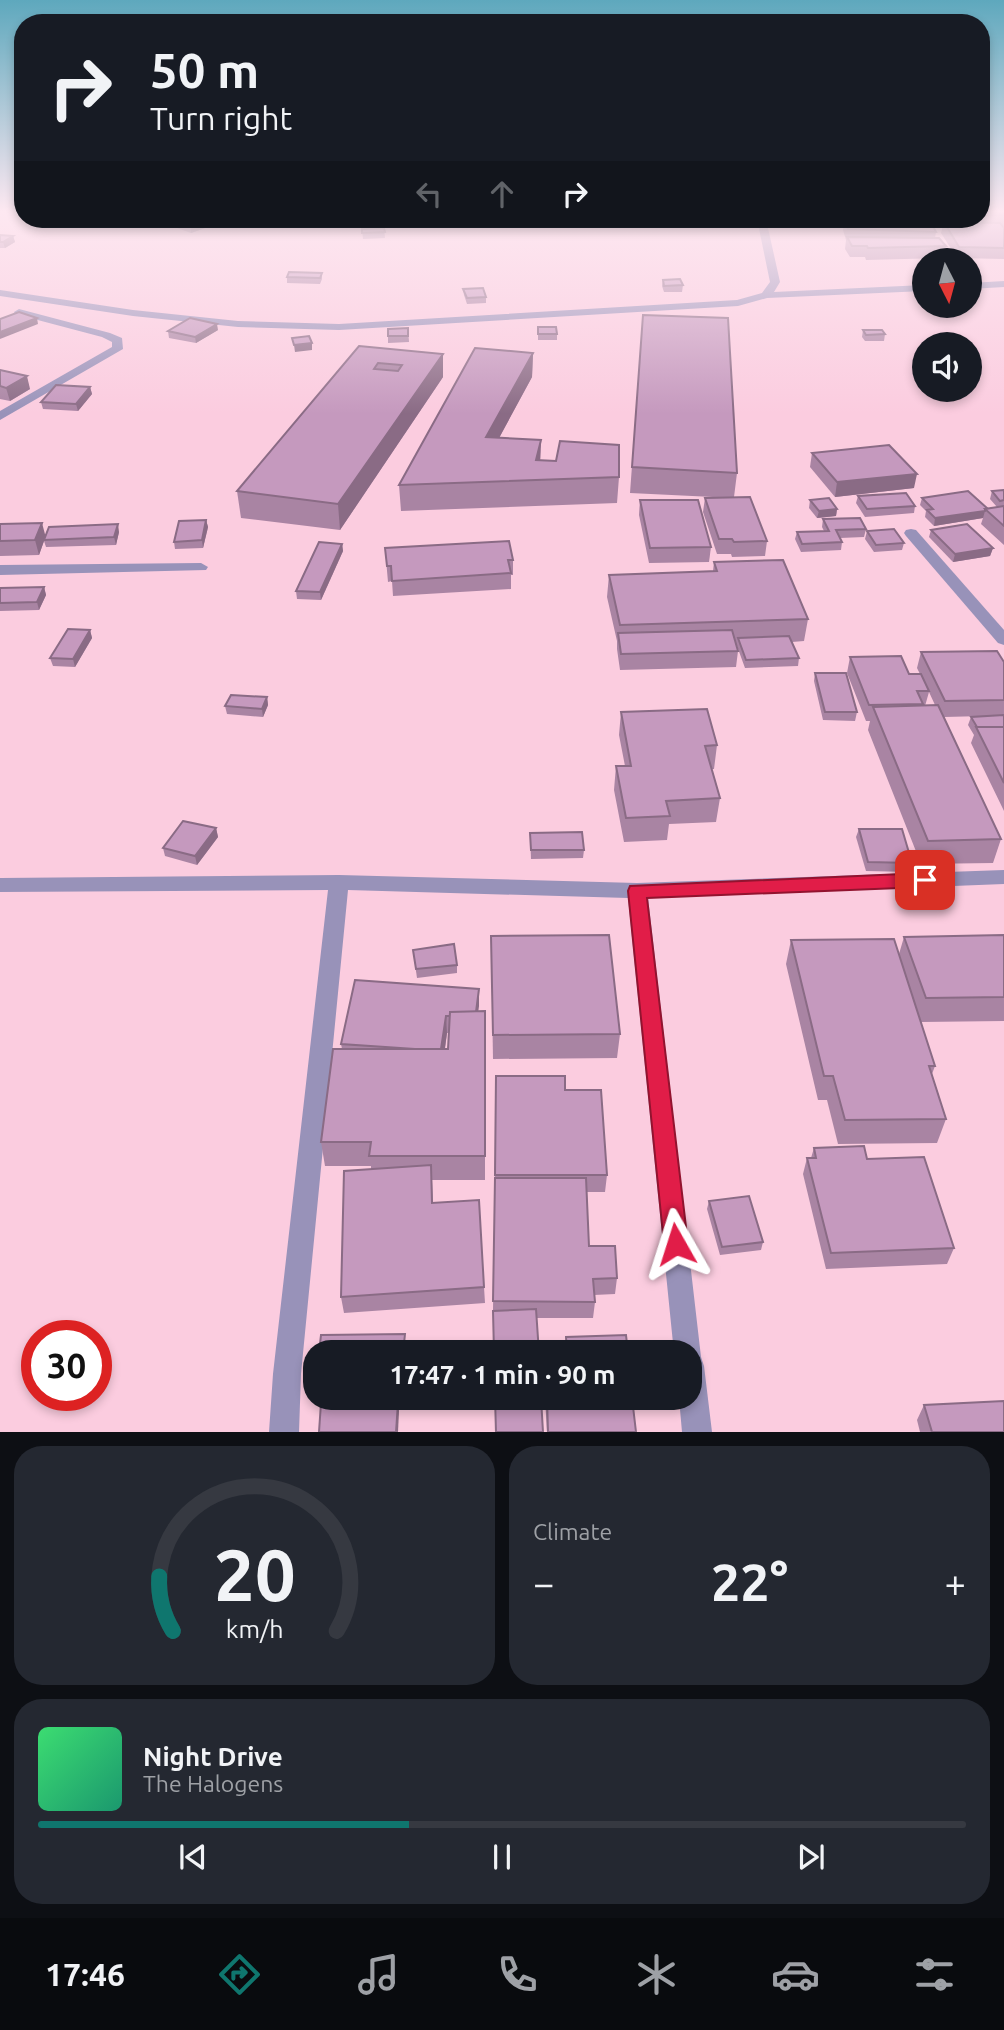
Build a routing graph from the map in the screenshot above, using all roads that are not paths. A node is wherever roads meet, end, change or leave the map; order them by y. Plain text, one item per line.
1 (775, 280) edge
2 (1004, 284) edge
3 (982, 285) edge
4 (912, 289) edge
5 (0, 293) edge
6 (766, 295) junction
7 (51, 301) junction
8 (0, 416) edge
9 (912, 534) dead end
10 (201, 567) dead end
11 (0, 570) edge
12 (1004, 640) edge
13 (1004, 877) edge
14 (339, 882) junction
15 (0, 885) edge
16 (637, 891) junction
17 (687, 1340) edge
18 (695, 1410) edge
19 (284, 1432) edge
20 (697, 1432) edge

1 - 6 street
2 - 3 street
4 - 6 street
5 - 7 street
6 - 7 street
7 - 8 street
9 - 12 street
10 - 11 street
13 - 16 street
14 - 15 street
14 - 16 street
14 - 19 street
16 - 17 street
18 - 20 street

